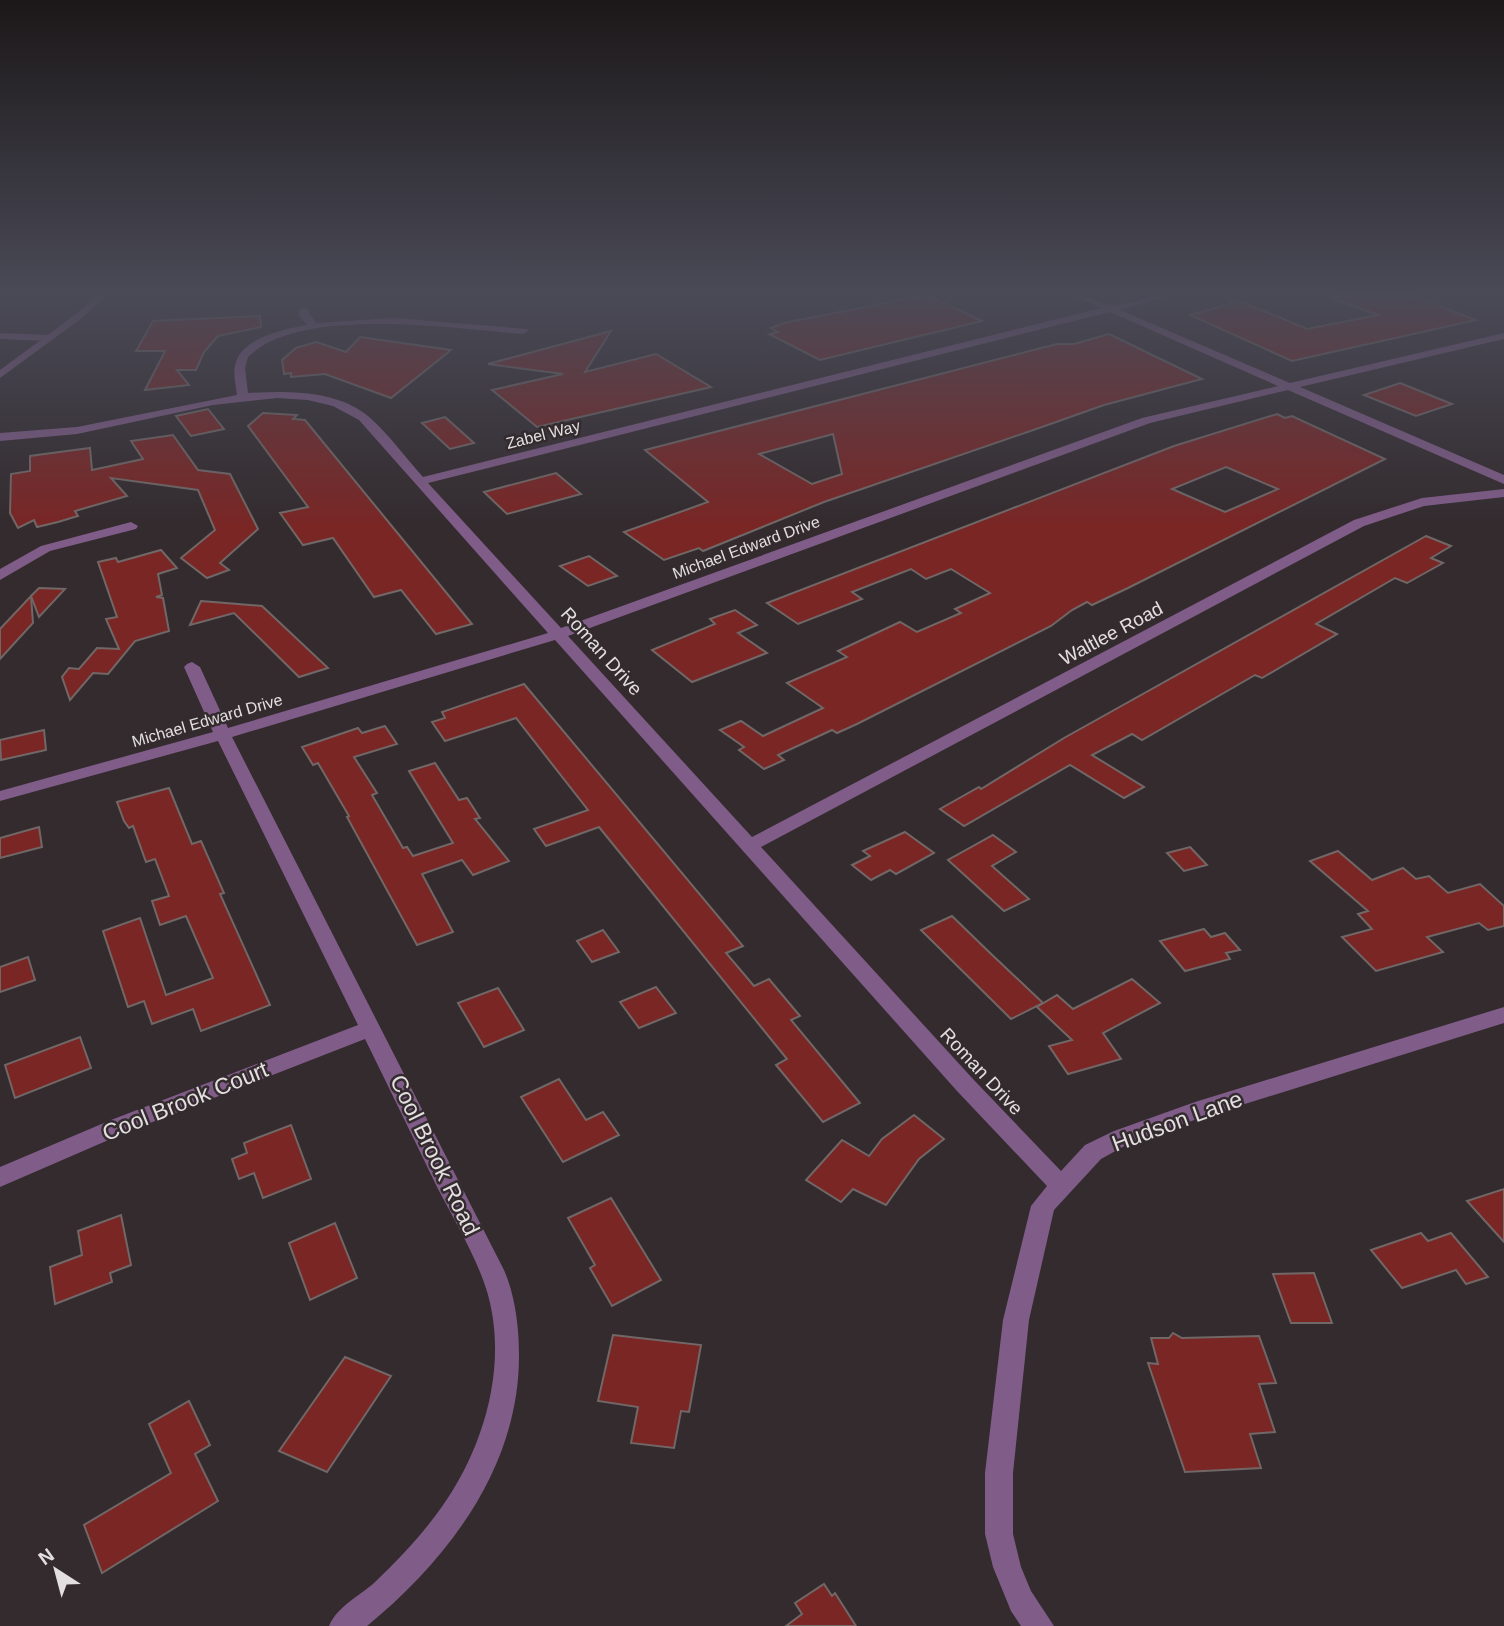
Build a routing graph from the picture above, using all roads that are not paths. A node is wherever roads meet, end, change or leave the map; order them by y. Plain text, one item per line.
1 (241, 372) edge
2 (858, 372) edge
3 (1257, 372) edge
4 (1344, 372) edge
5 (1287, 385) junction
6 (243, 397) junction
7 (0, 437) edge
8 (1504, 480) edge
9 (420, 481) junction
10 (1504, 493) edge
11 (131, 526) dead end
12 (0, 576) edge
13 (559, 634) junction
14 (192, 667) dead end
15 (224, 734) junction
16 (0, 796) edge
17 (750, 846) junction
18 (1504, 1015) edge
19 (372, 1028) junction
20 (0, 1177) edge
21 (1060, 1186) junction
22 (344, 1626) edge
23 (1039, 1626) edge

1 - 6 street
2 - 9 street, Zabel Way
3 - 5 street
4 - 5 street, Michael Edward Drive
5 - 8 street
5 - 13 street, Michael Edward Drive
6 - 7 street, Roman Drive
6 - 9 street, Roman Drive
9 - 13 street, Roman Drive
10 - 17 street, Waltlee Road
11 - 12 street
13 - 15 street, Michael Edward Drive
13 - 17 street, Roman Drive
14 - 15 street, Cool Brook Road
15 - 16 street, Michael Edward Drive
15 - 19 street, Cool Brook Road
17 - 21 street, Roman Drive
18 - 21 street, Hudson Lane
19 - 20 street, Cool Brook Court
19 - 22 street, Cool Brook Road
21 - 23 street, Hudson Lane

